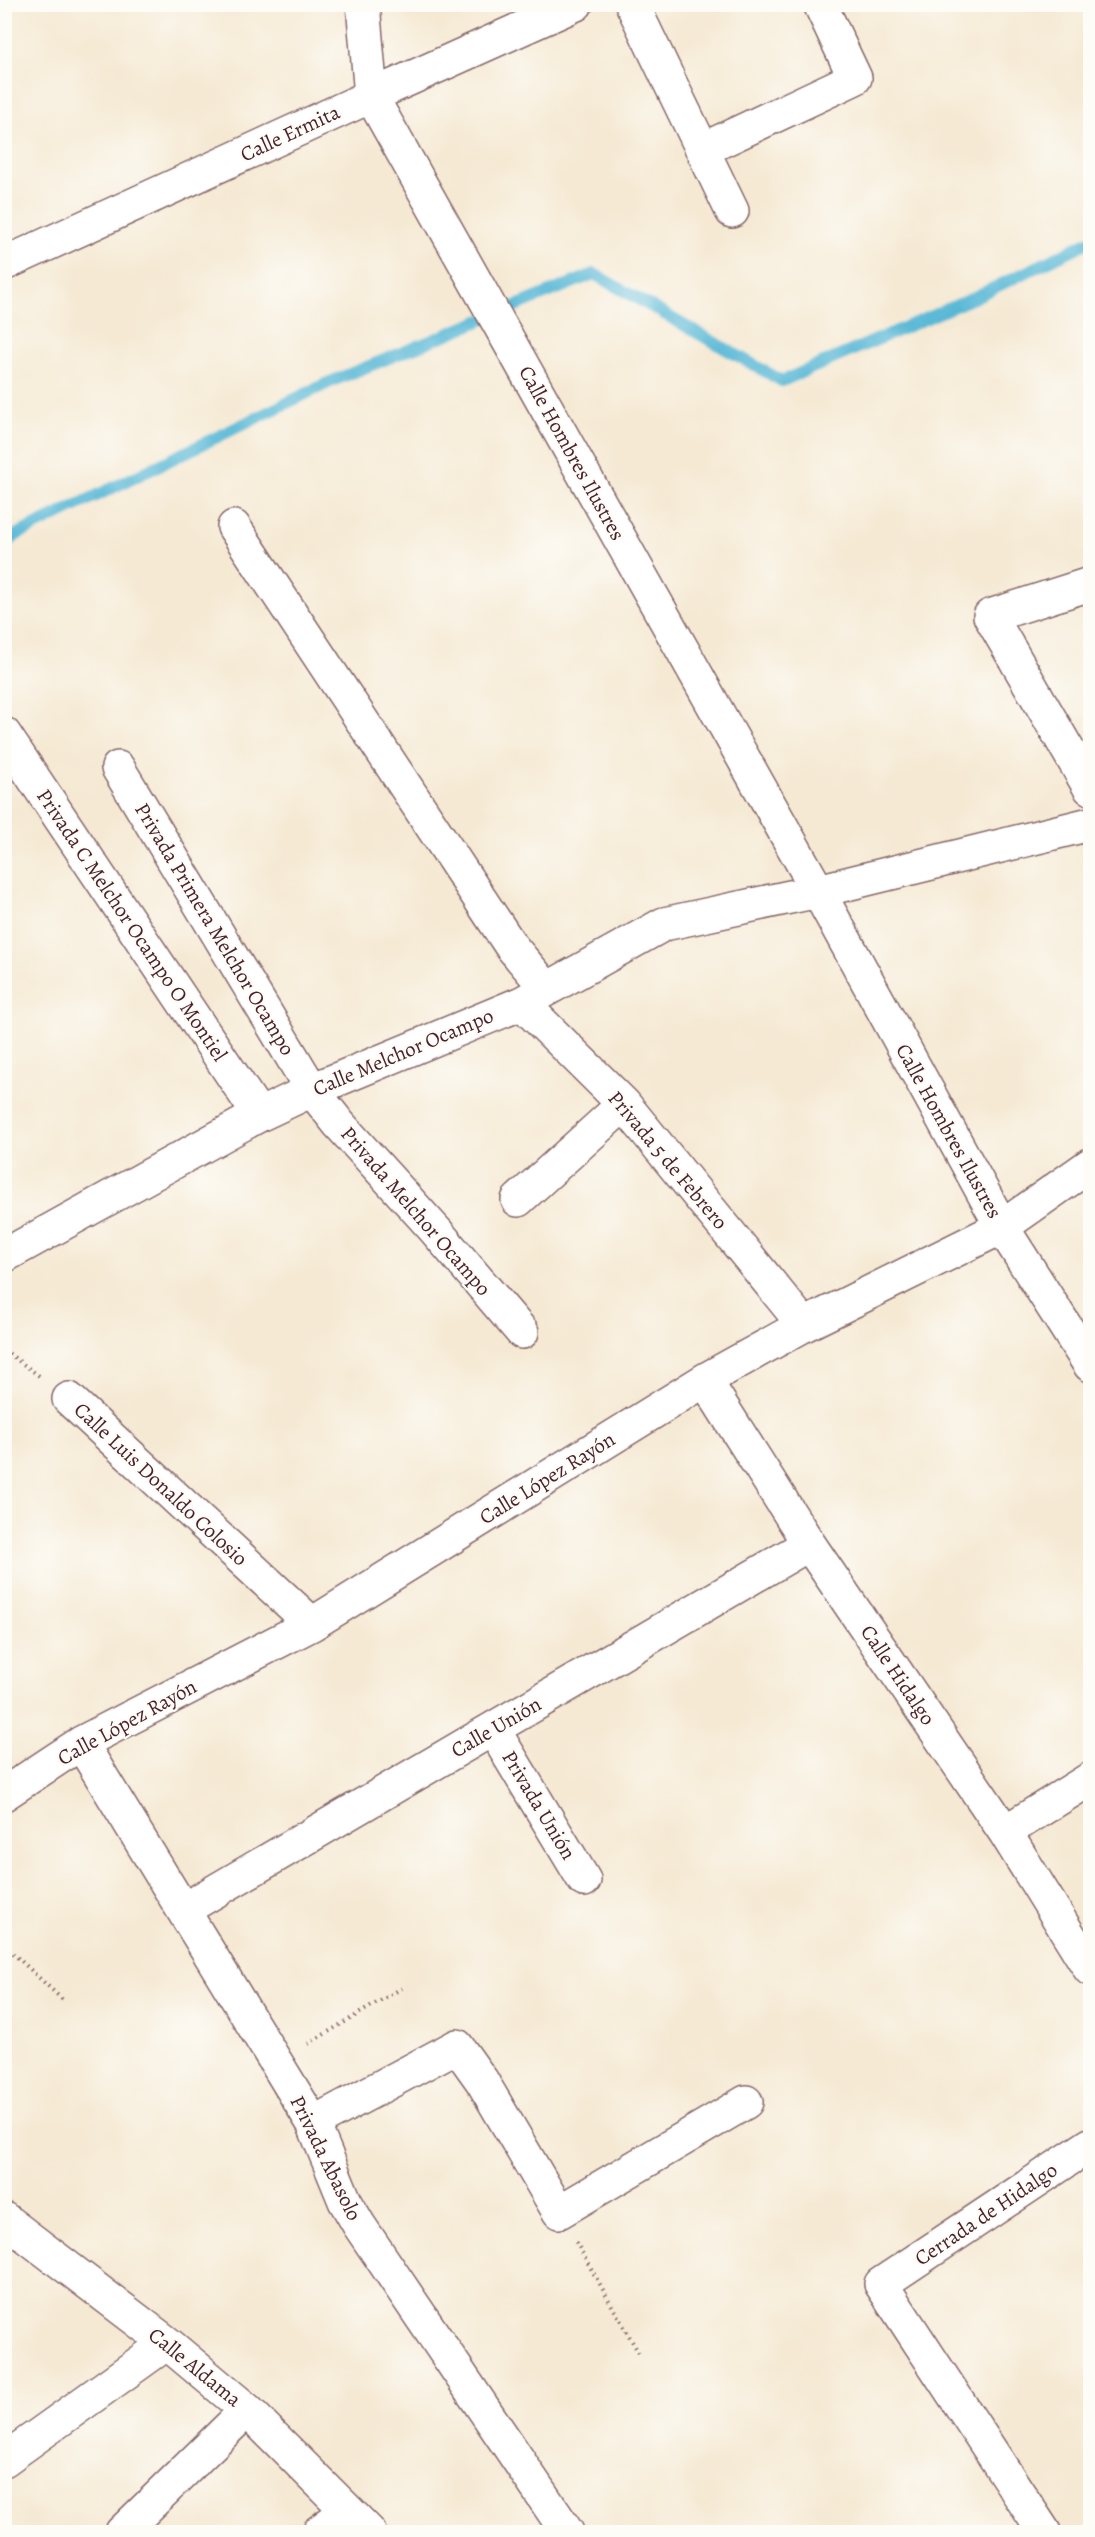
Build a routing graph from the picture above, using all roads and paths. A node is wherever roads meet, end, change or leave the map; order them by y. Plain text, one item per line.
1 (363, 4) edge
2 (576, 4) edge
3 (632, 4) edge
4 (820, 4) edge
5 (371, 96) junction
6 (704, 149) junction
7 (732, 211) dead end
8 (4, 264) edge
9 (234, 526) dead end
10 (1090, 584) edge
11 (4, 734) edge
12 (118, 768) dead end
13 (1090, 788) edge
14 (1090, 824) edge
15 (818, 891) junction
16 (534, 996) junction
17 (312, 1090) junction
18 (624, 1104) junction
19 (259, 1115) junction
20 (1090, 1165) edge
21 (518, 1200) dead end
22 (1002, 1227) junction
23 (4, 1256) edge
24 (804, 1325) junction
25 (522, 1332) dead end
26 (4, 1350) edge
27 (1090, 1365) edge
28 (705, 1380) junction
29 (69, 1399) joint
30 (810, 1544) junction
31 (312, 1624) junction
32 (493, 1729) junction
33 (81, 1743) junction
34 (1090, 1779) edge
35 (4, 1794) edge
36 (1005, 1832) junction
37 (584, 1880) dead end
38 (183, 1910) junction
39 (4, 1945) edge
40 (1090, 1969) edge
41 (402, 1988) dead end
42 (65, 2002) dead end
43 (276, 2063) junction
44 (746, 2102) dead end
45 (313, 2123) junction
46 (1090, 2145) edge
47 (559, 2212) junction
48 (9, 2232) edge
49 (167, 2343) junction
50 (641, 2357) dead end
51 (247, 2410) junction
52 (4, 2460) edge
53 (358, 2522) edge
54 (122, 2532) edge
55 (319, 2532) edge
56 (567, 2532) edge
57 (1044, 2532) edge

1 - 5 street, Calle Hombres Ilustres
2 - 5 street, Calle Ermita
3 - 6 street
4 - 6 street
5 - 8 street, Calle Ermita
5 - 15 street, Calle Hombres Ilustres
6 - 7 street
9 - 16 street, Privada 5 de Febrero
10 - 13 street
11 - 19 street, Privada C Melchor Ocampo O Montiel
12 - 17 street, Privada Primera Melchor Ocampo
14 - 15 street
15 - 16 street, Calle Melchor Ocampo
15 - 22 street, Calle Hombres Ilustres
16 - 17 street, Calle Melchor Ocampo
16 - 18 street, Privada 5 de Febrero
17 - 19 street, Calle Melchor Ocampo
17 - 25 street, Privada Melchor Ocampo
18 - 21 street
18 - 24 street, Privada 5 de Febrero
19 - 23 street, Calle Melchor Ocampo
20 - 22 street, Calle López Rayón
22 - 24 street, Calle López Rayón
22 - 27 street, Calle Hombres Ilustres
24 - 28 street, Calle López Rayón
26 - 29 path, Calle Luis Donaldo Colosio
28 - 30 street, Calle Hidalgo
28 - 31 street, Calle López Rayón
29 - 31 street, Calle Luis Donaldo Colosio
30 - 32 street, Calle Unión
30 - 36 street, Calle Hidalgo
31 - 33 street, Calle López Rayón
32 - 37 street, Privada Unión
32 - 38 street, Calle Unión
33 - 35 street, Calle López Rayón
33 - 38 street, Privada Abasolo
34 - 36 street
36 - 40 street, Calle Hidalgo
38 - 43 street, Privada Abasolo
39 - 42 path
41 - 43 path
43 - 45 street, Privada Abasolo
44 - 47 street
45 - 47 street
45 - 56 street, Privada Abasolo
46 - 57 street, Cerrada de Hidalgo
47 - 50 path
48 - 49 street, Calle Aldama
49 - 51 street, Calle Aldama
49 - 52 street
51 - 53 street, Calle Aldama
51 - 54 street
53 - 55 street

